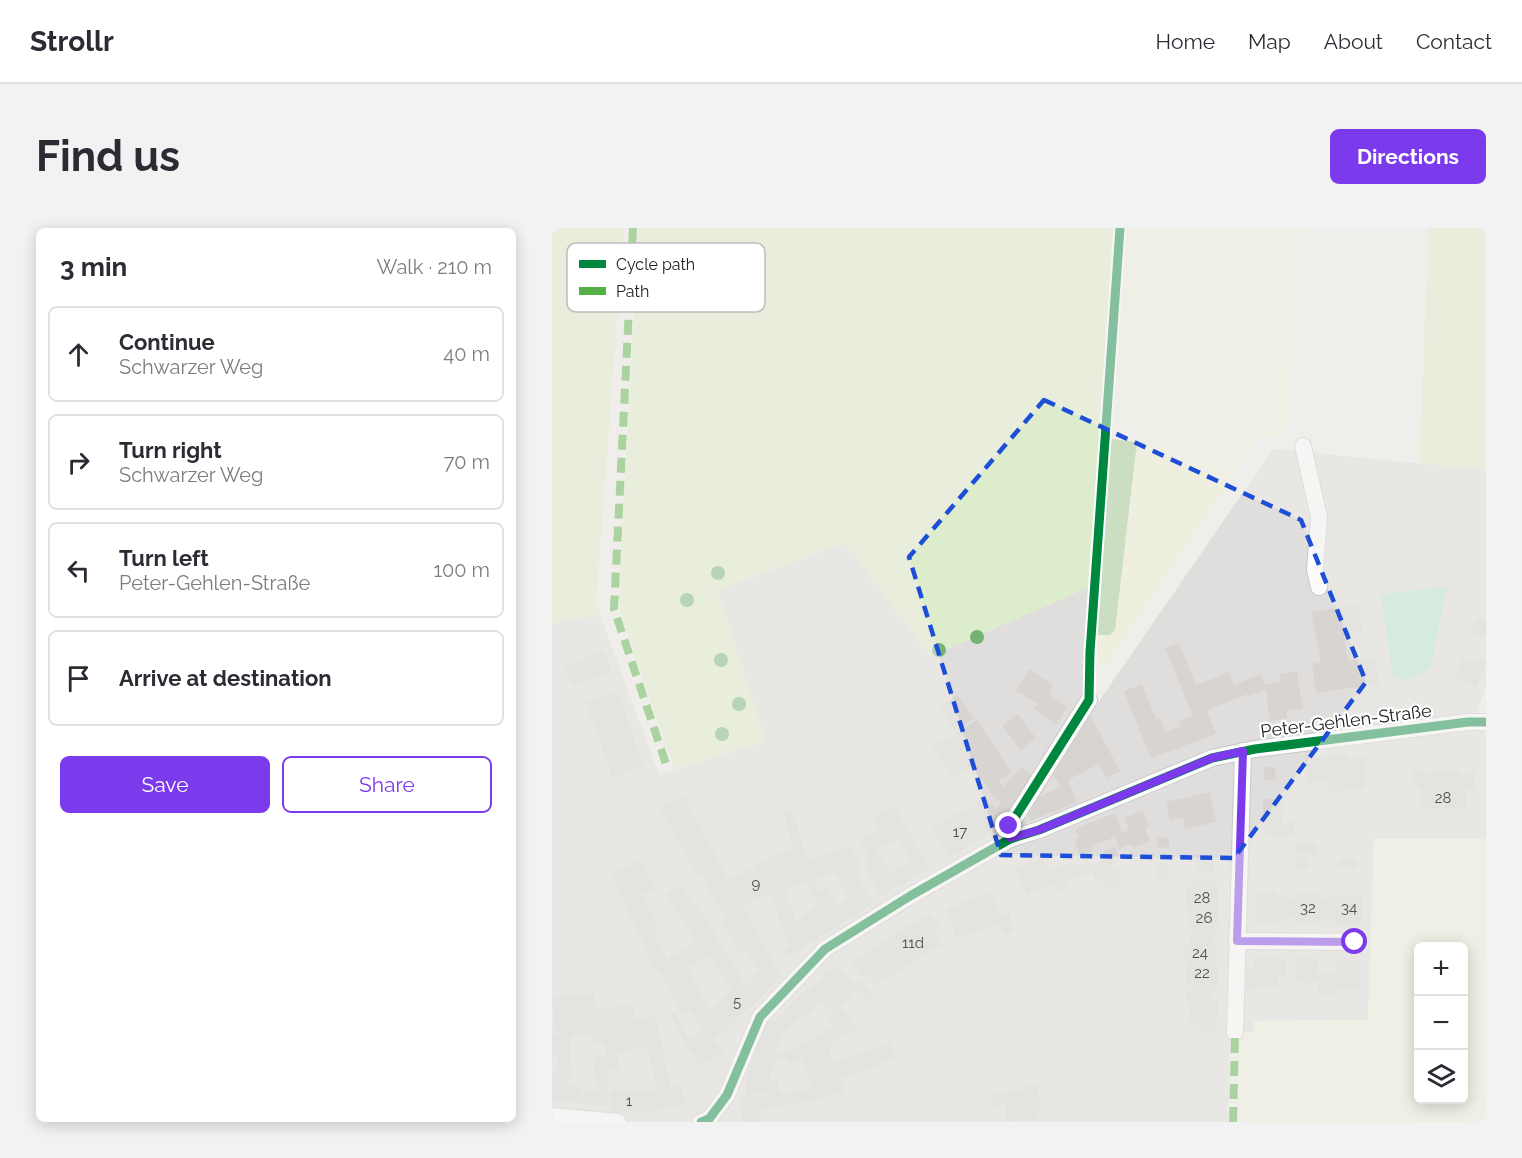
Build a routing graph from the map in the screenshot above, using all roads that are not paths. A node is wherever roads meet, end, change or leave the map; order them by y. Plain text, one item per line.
1 (1304, 446) dead end
2 (1319, 587) dead end
3 (1089, 700) dead end
4 (1481, 722) edge
5 (1243, 751) junction
6 (1010, 838) junction
7 (1237, 941) junction
8 (1355, 942) dead end
9 (1235, 1034) dead end
10 (552, 1116) edge
11 (608, 1121) edge
12 (618, 1122) edge
13 (701, 1122) edge

1 - 2 street
3 - 6 street
4 - 5 street, Peter-Gehlen-Straße
5 - 6 street, Peter-Gehlen-Straße
5 - 7 street
6 - 13 street, Peter-Gehlen-Straße
7 - 8 street
7 - 9 street
10 - 11 street
11 - 12 street

